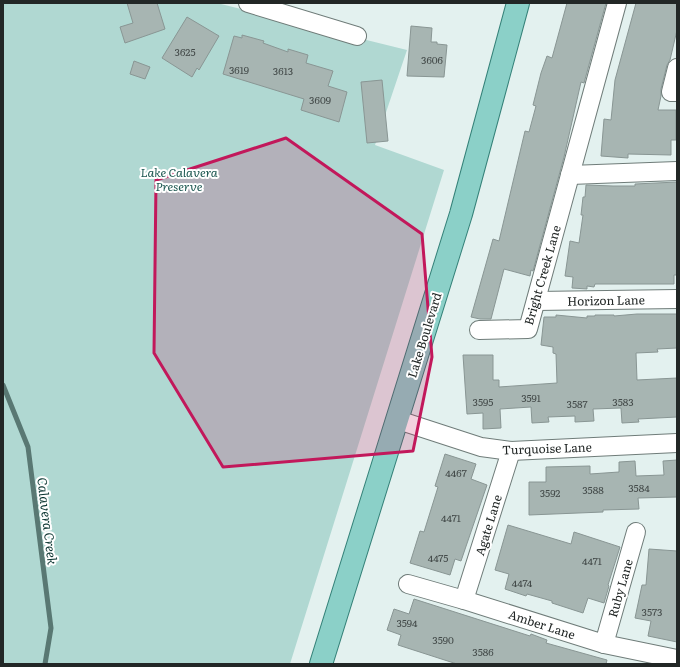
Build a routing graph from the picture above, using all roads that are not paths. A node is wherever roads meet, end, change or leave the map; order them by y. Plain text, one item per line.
1 (248, 3) edge
2 (518, 3) edge
3 (617, 3) edge
4 (357, 36) dead end
5 (677, 68) edge
6 (677, 92) edge
7 (677, 171) edge
8 (570, 175) junction
9 (677, 299) edge
10 (536, 301) junction
11 (479, 330) dead end
12 (398, 420) junction
13 (677, 443) edge
14 (511, 451) junction
15 (636, 532) dead end
16 (408, 584) dead end
17 (464, 600) junction
18 (604, 644) junction
19 (677, 659) edge
20 (321, 664) edge

1 - 4 street
2 - 12 main road, Lake Boulevard
3 - 8 street, Bright Creek Lane
5 - 6 street
7 - 8 street
8 - 10 street, Bright Creek Lane
9 - 10 street, Horizon Lane
10 - 11 street, Bright Creek Lane
12 - 14 street, Turquoise Lane
12 - 20 main road, Lake Boulevard
13 - 14 street, Turquoise Lane
14 - 17 street, Agate Lane
15 - 18 street, Ruby Lane
16 - 17 street, Amber Lane
17 - 18 street, Amber Lane
18 - 19 street, Amber Lane

